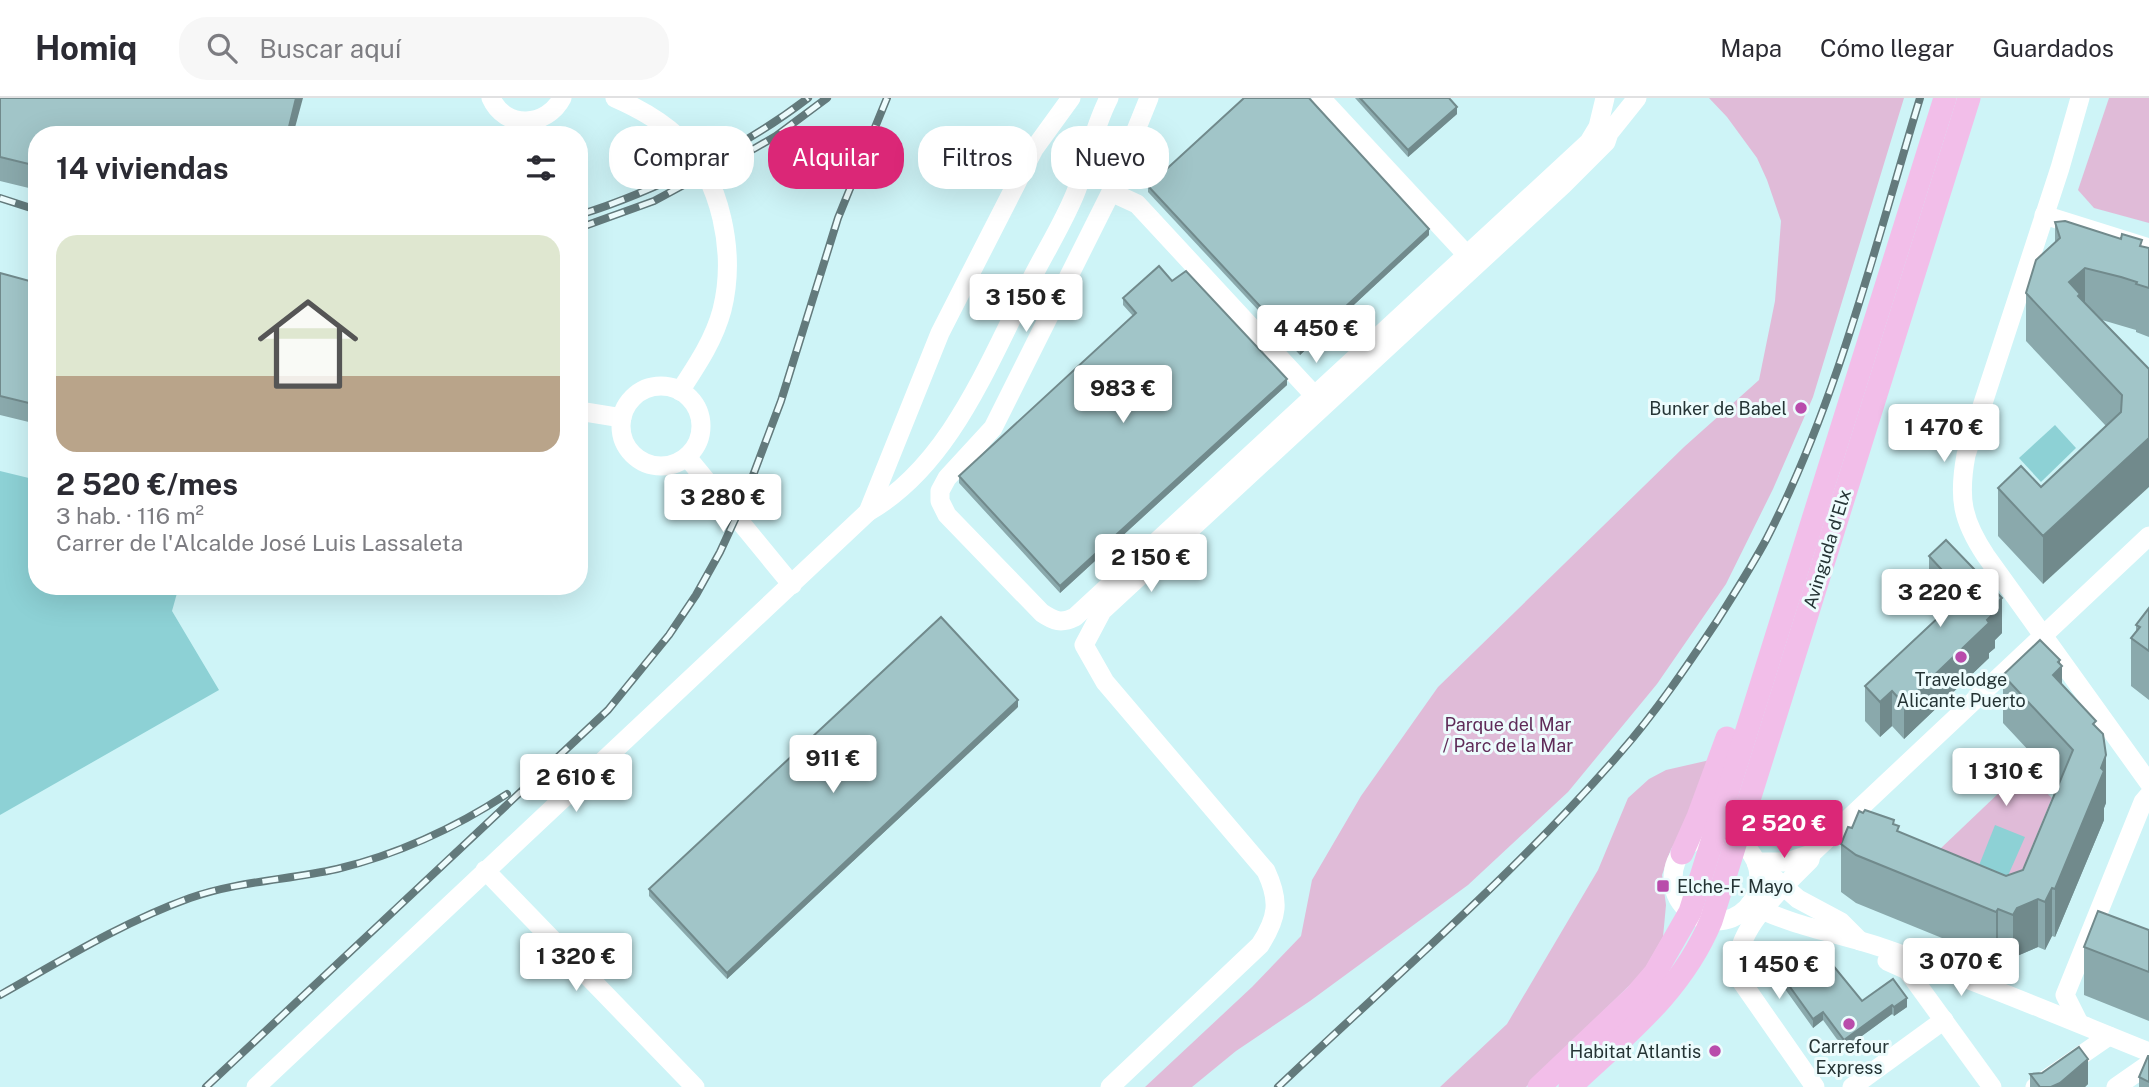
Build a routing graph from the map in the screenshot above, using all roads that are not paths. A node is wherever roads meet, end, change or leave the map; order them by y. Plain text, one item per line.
1 (491, 98) edge
2 (562, 98) edge
3 (615, 98) edge
4 (1071, 98) edge
5 (1109, 98) edge
6 (1149, 98) edge
7 (1321, 98) edge
8 (1605, 98) edge
9 (1637, 98) edge
10 (1945, 98) edge
11 (1969, 98) edge
12 (2080, 98) edge
13 (1609, 133) junction
14 (1589, 142) junction
15 (1111, 192) junction
16 (2044, 215) junction
17 (2149, 248) edge
18 (1466, 254) junction
19 (680, 391) junction
20 (1314, 395) junction
21 (588, 412) edge
22 (622, 418) junction
23 (687, 457) junction
24 (867, 512) junction
25 (2149, 536) edge
26 (1808, 537) junction
27 (792, 585) junction
28 (2041, 635) junction
29 (2149, 783) edge
30 (2149, 795) edge
31 (1725, 838) junction
32 (1682, 853) junction
33 (1811, 853) junction
34 (1756, 862) junction
35 (485, 870) junction
36 (1783, 887) junction
37 (1690, 912) junction
38 (1755, 913) junction
39 (1711, 921) junction
40 (1857, 939) junction
41 (1944, 1020) junction
42 (2078, 1021) junction
43 (2109, 1036) junction
44 (2149, 1052) edge
45 (2149, 1064) edge
46 (256, 1087) edge
47 (695, 1087) edge
48 (1110, 1087) edge
49 (1539, 1087) edge
50 (1570, 1087) edge
51 (1815, 1087) edge
52 (1852, 1087) edge
53 (1992, 1087) edge
54 (2035, 1087) edge
55 (2116, 1087) edge

1 - 2 street
3 - 19 street
4 - 24 street
5 - 24 street
6 - 15 street
7 - 18 street
8 - 14 street
9 - 13 street
10 - 26 main road, Avinguda d'Elx
11 - 31 main road, Avinguda d'Elx
12 - 16 street
13 - 14 street
13 - 48 street
14 - 18 street
15 - 20 street
15 - 20 street
16 - 17 street
16 - 28 street
18 - 20 street
19 - 22 street
19 - 23 street
21 - 22 street
22 - 23 street
23 - 27 street
24 - 27 street
25 - 28 street
26 - 31 main road, Avinguda d'Elx
26 - 32 main road
27 - 35 street
28 - 29 street
28 - 33 street
30 - 42 street
31 - 32 street
31 - 34 street
31 - 37 main road, Avinguda d'Elx
31 - 39 main road, Avinguda d'Elx
32 - 37 street
33 - 34 street
33 - 36 street
34 - 36 street
34 - 38 street
35 - 46 street
35 - 47 street
36 - 38 street
36 - 40 street
37 - 39 street
37 - 49 main road, Avinguda d'Elx
38 - 39 street
38 - 40 street
38 - 51 street
39 - 50 main road, Avinguda d'Elx
40 - 41 street
40 - 42 street
41 - 52 street
41 - 53 street
42 - 43 street
43 - 44 street
43 - 54 street
45 - 55 street

